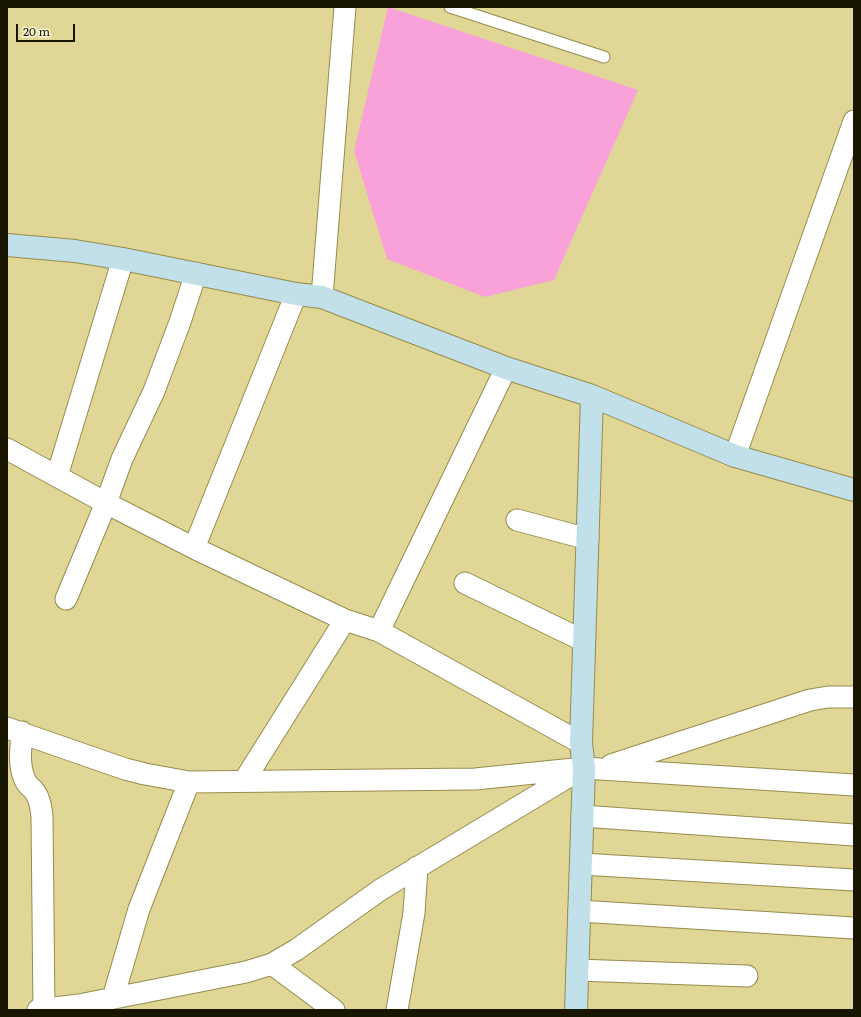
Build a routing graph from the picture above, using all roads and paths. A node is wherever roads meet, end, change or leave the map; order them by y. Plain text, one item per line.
1 (345, 7) edge
2 (450, 7) edge
3 (604, 57) dead end
4 (854, 121) edge
5 (7, 245) edge
6 (123, 259) junction
7 (196, 273) junction
8 (296, 294) junction
9 (322, 297) junction
10 (506, 368) junction
11 (592, 396) junction
12 (7, 449) edge
13 (735, 456) junction
14 (58, 476) junction
15 (854, 490) edge
16 (106, 503) junction
17 (517, 520) dead end
18 (588, 539) junction
19 (194, 548) junction
20 (465, 583) dead end
21 (66, 599) dead end
22 (345, 620) junction
23 (379, 631) junction
24 (584, 641) junction
25 (854, 697) edge
26 (15, 730) edge
27 (581, 743) junction
28 (593, 768) junction
29 (244, 781) junction
30 (189, 782) junction
31 (854, 785) edge
32 (582, 816) junction
33 (854, 835) edge
34 (581, 864) junction
35 (417, 867) junction
36 (854, 880) edge
37 (579, 910) junction
38 (854, 928) edge
39 (272, 964) junction
40 (577, 970) junction
41 (747, 976) dead end
42 (113, 998) junction
43 (38, 1010) edge
44 (44, 1010) edge
45 (334, 1010) edge
46 (397, 1010) edge
47 (576, 1010) edge

1 - 9 street
2 - 3 lane
4 - 13 street
5 - 6 street
6 - 7 street
6 - 14 street
7 - 8 street
7 - 16 street
8 - 9 street
8 - 19 street
9 - 10 street
10 - 11 street
10 - 23 street
11 - 13 street
11 - 18 street
12 - 14 street
13 - 15 street
14 - 16 street
16 - 19 street
16 - 21 street
17 - 18 street
18 - 24 street
19 - 22 street
20 - 24 street
22 - 23 street
22 - 29 street
23 - 27 street
24 - 27 street
25 - 28 street
26 - 30 street
26 - 44 street
27 - 28 street
28 - 29 street
28 - 31 street
28 - 32 street
28 - 35 street
29 - 30 street
30 - 42 street
32 - 33 street
32 - 34 street
34 - 36 street
34 - 37 street
35 - 39 street
35 - 46 street
37 - 38 street
37 - 40 street
39 - 42 street
39 - 45 street
40 - 41 street
40 - 47 street
42 - 44 street
43 - 44 street

